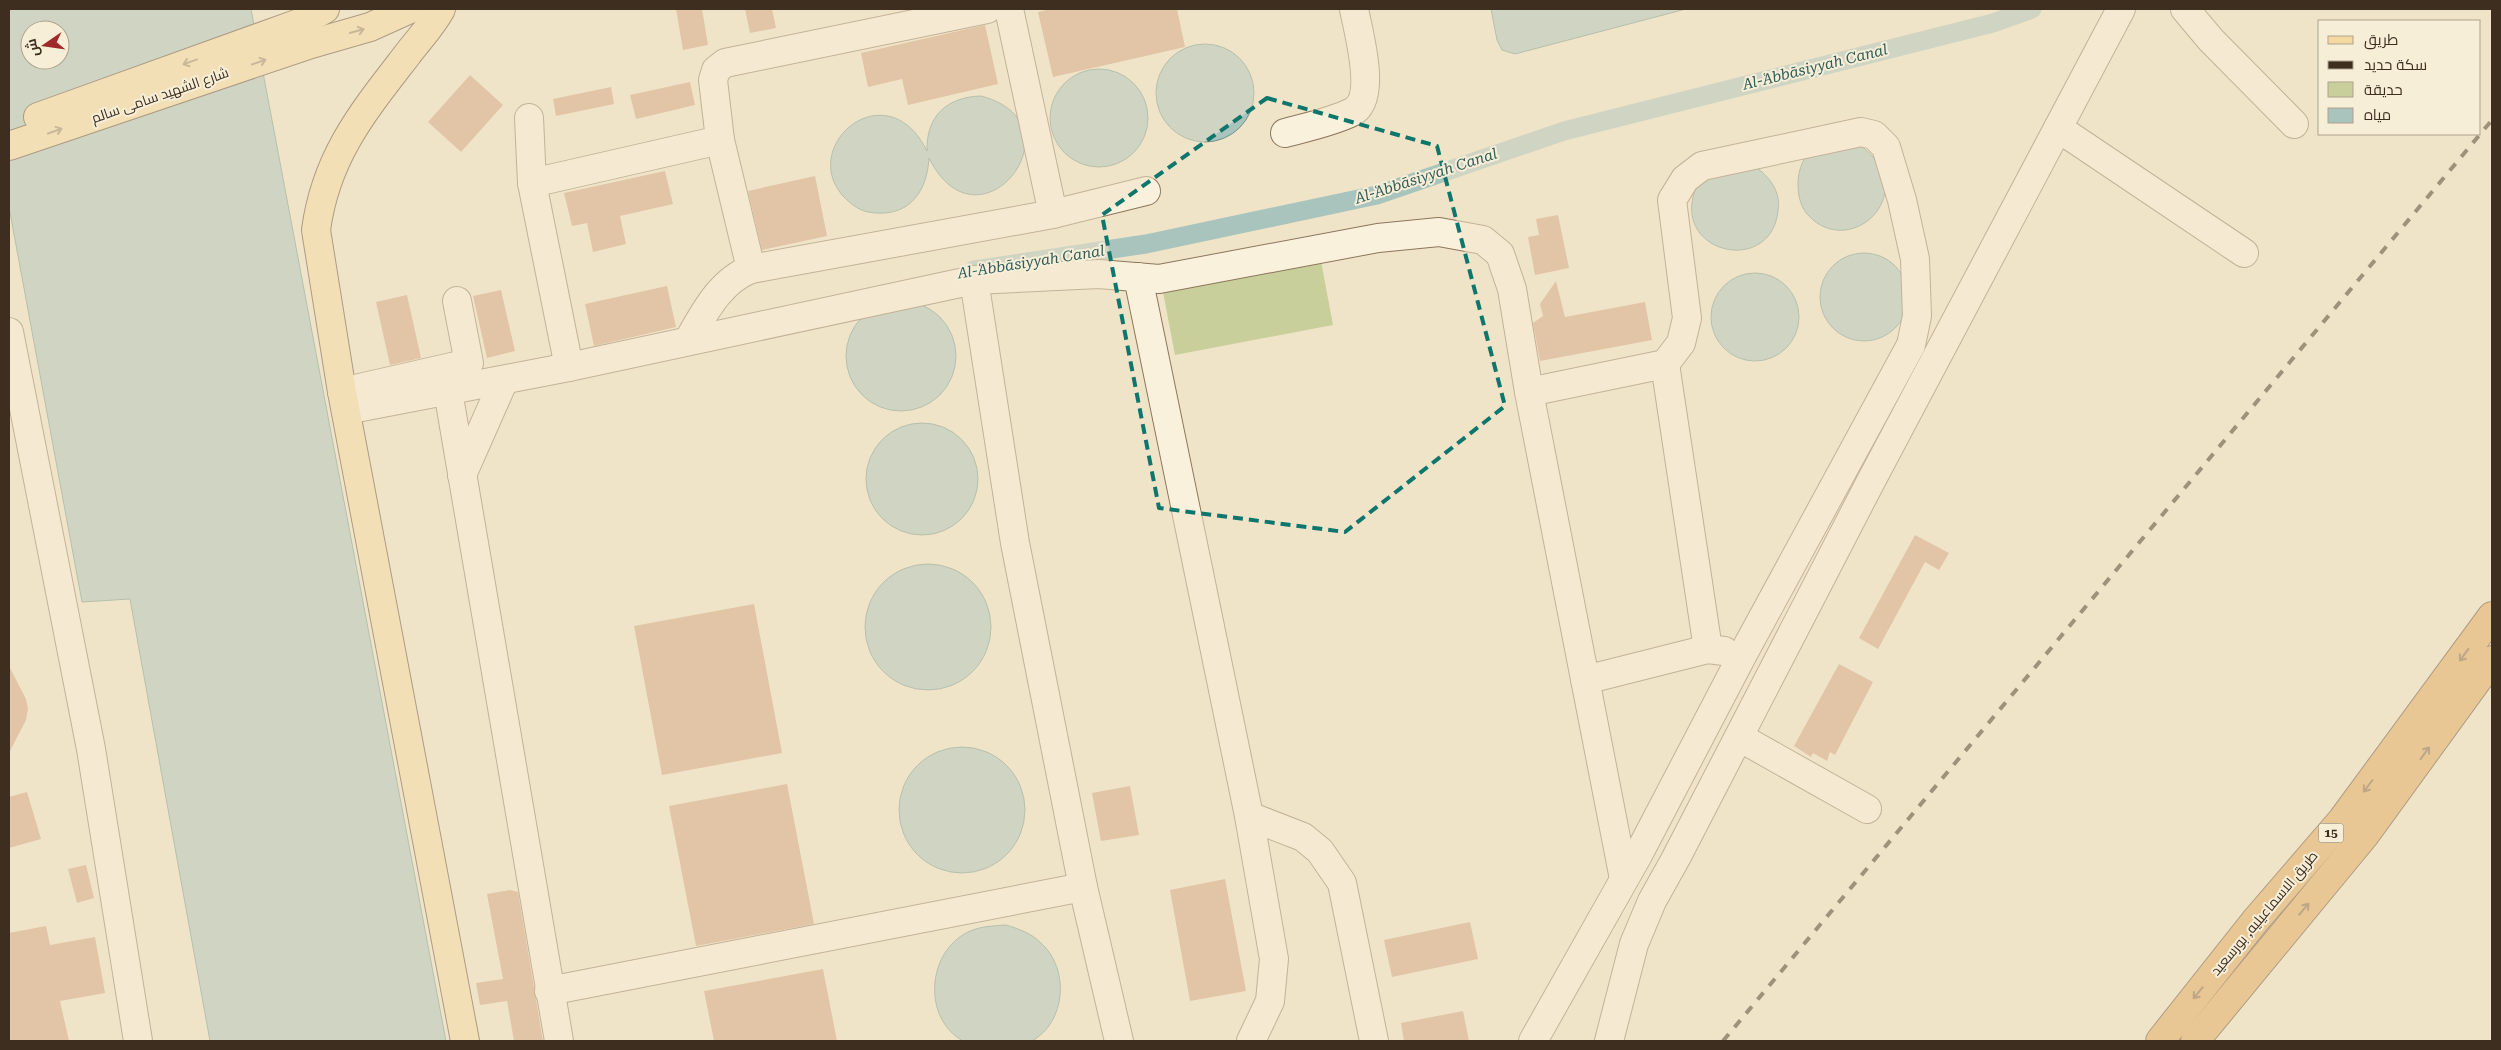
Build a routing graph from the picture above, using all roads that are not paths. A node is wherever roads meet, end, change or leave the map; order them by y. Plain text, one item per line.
1 (410, 9) edge
2 (441, 9) edge
3 (987, 9) edge
4 (1009, 9) edge
5 (1354, 9) edge
6 (2121, 9) edge
7 (2185, 9) edge
8 (312, 25) edge
9 (529, 118) dead end
10 (2294, 124) dead end
11 (9, 127) edge
12 (2058, 128) junction
13 (1286, 134) dead end
14 (720, 140) junction
15 (9, 146) edge
16 (532, 183) junction
17 (1146, 191) dead end
18 (1053, 214) junction
19 (2244, 253) dead end
20 (751, 268) junction
21 (1138, 277) junction
22 (974, 280) junction
23 (456, 301) dead end
24 (9, 332) edge
25 (688, 341) junction
26 (1665, 364) junction
27 (569, 367) junction
28 (504, 380) junction
29 (448, 391) junction
30 (1529, 392) junction
31 (344, 401) junction
32 (462, 475) junction
33 (2492, 616) edge
34 (1708, 649) junction
35 (1743, 654) junction
36 (2492, 660) edge
37 (1585, 680) junction
38 (1739, 737) junction
39 (1867, 809) dead end
40 (1249, 816) junction
41 (2315, 853) junction
42 (2338, 869) junction
43 (1624, 879) junction
44 (1083, 887) junction
45 (2255, 922) junction
46 (2276, 943) junction
47 (549, 991) junction
48 (138, 1041) edge
49 (465, 1041) edge
50 (558, 1041) edge
51 (1119, 1041) edge
52 (1251, 1041) edge
53 (1374, 1041) edge
54 (1533, 1041) edge
55 (1609, 1041) edge
56 (2160, 1041) edge
57 (2195, 1041) edge

8 -> 1 main road
2 - 31 main road
3 - 14 street
4 - 18 street
5 - 13 street
6 - 12 street
7 - 10 street
8 -> 11 main road, شارع الشهيد سامى سالم
15 -> 8 main road, شارع الشهيد سامى سالم
9 - 16 street
12 - 19 street
12 - 38 street
14 - 16 street
14 - 20 street
16 - 27 street
17 - 18 street
18 - 20 street
20 - 25 street
21 - 22 street
21 - 30 street
21 - 40 street
22 - 25 street
22 - 44 street
23 - 31 street
24 - 48 street
25 - 27 street
26 - 30 street
26 - 34 street
26 - 35 street
27 - 28 street
28 - 29 street
28 - 32 street
29 - 31 street
29 - 32 street
30 - 37 street
31 - 49 main road
32 - 47 street
33 -> 41 highway, طريق الاسماعيليه, بورسعيد / 15
34 - 35 street
34 - 37 street
35 - 43 street
42 -> 36 highway, طريق الاسماعيليه, بورسعيد / 15
37 - 43 street
38 - 39 street
38 - 55 street
40 - 52 street
40 - 53 street
41 - 42 highway, 15
41 - 45 highway, طريق الاسماعيليه, بورسعيد / 15
46 -> 42 highway, طريق الاسماعيليه, بورسعيد / 15
43 - 54 street
44 - 47 street
44 - 51 street
45 - 46 highway
45 -> 56 highway, طريق الاسماعيليه, بورسعيد / 15
46 - 57 highway, طريق الاسماعيليه, بورسعيد / 15
47 - 50 street

